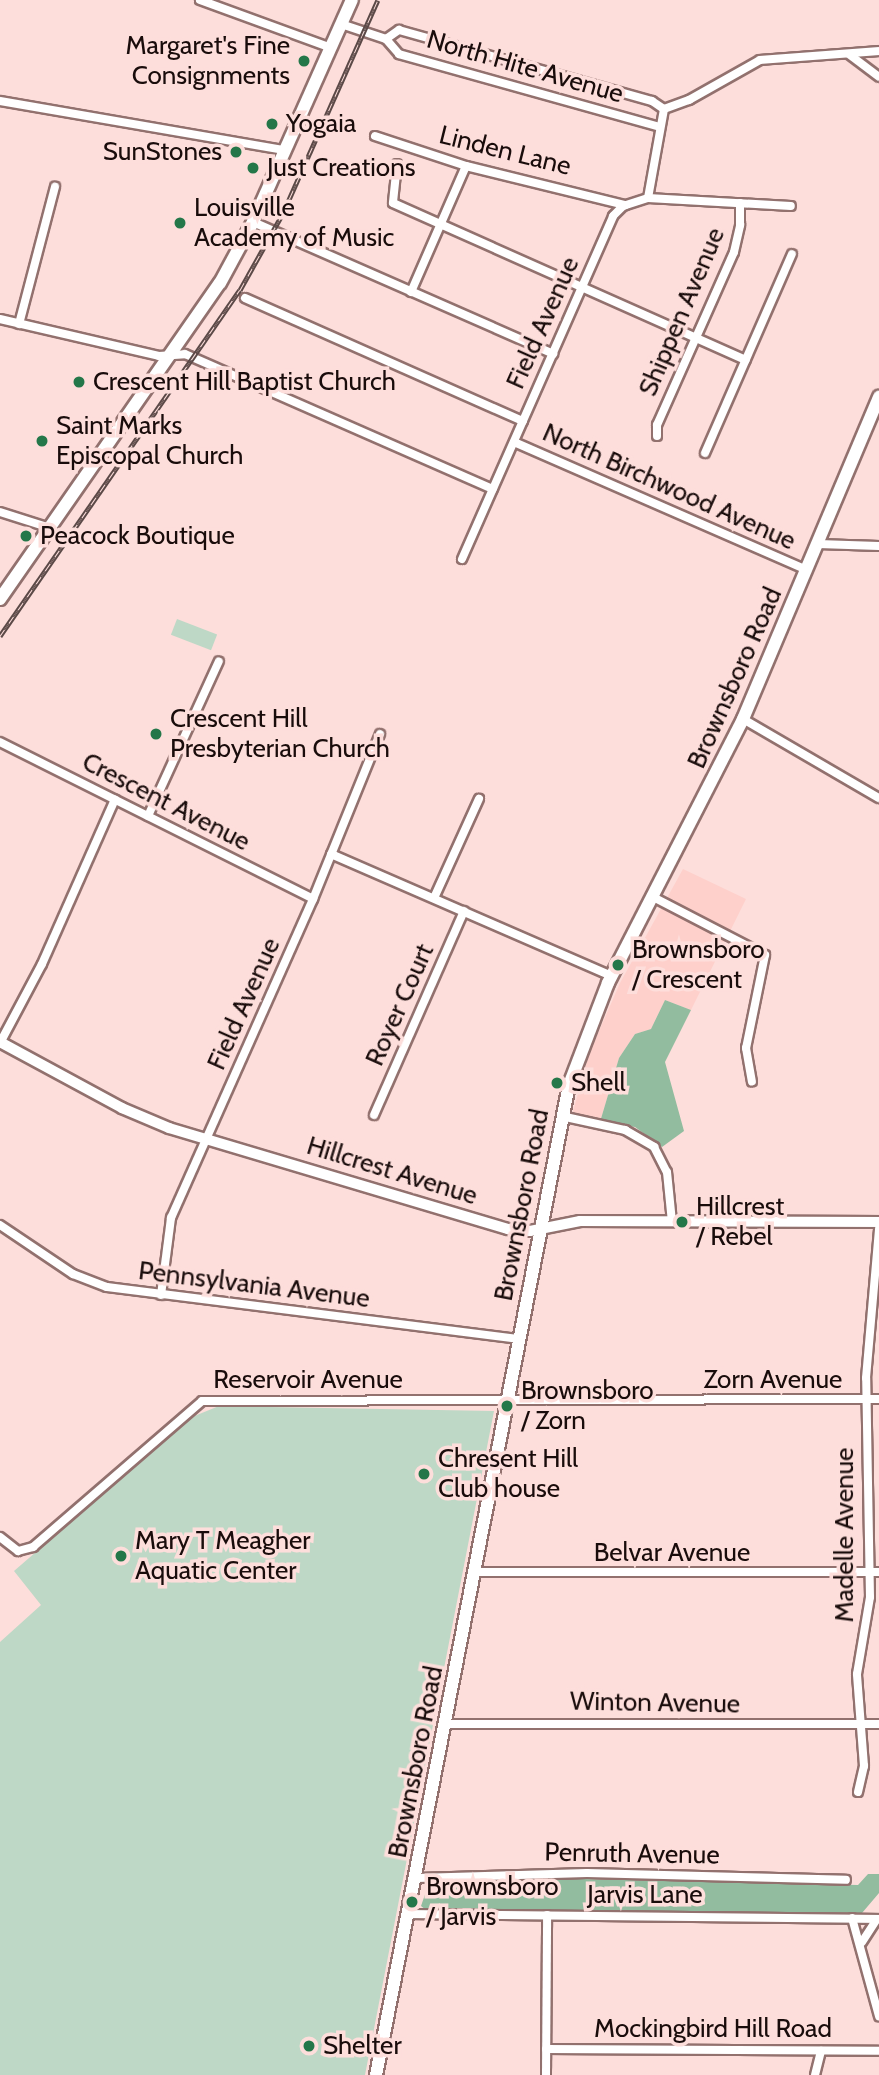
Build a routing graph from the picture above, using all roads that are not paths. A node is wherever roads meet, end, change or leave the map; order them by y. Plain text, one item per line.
1 (200, 0) edge
2 (352, 0) edge
3 (341, 24) junction
4 (386, 39) junction
5 (331, 48) junction
6 (879, 51) edge
7 (850, 55) junction
8 (879, 78) edge
9 (0, 101) edge
10 (663, 113) junction
11 (660, 127) junction
12 (375, 136) dead end
13 (285, 150) junction
14 (397, 164) dead end
15 (466, 166) junction
16 (55, 187) dead end
17 (648, 198) junction
18 (740, 203) junction
19 (625, 205) junction
20 (791, 206) dead end
21 (441, 221) junction
22 (253, 222) junction
23 (792, 254) dead end
24 (581, 288) junction
25 (411, 292) junction
26 (245, 298) dead end
27 (0, 320) edge
28 (19, 324) junction
29 (695, 337) junction
30 (172, 354) junction
31 (552, 354) junction
32 (747, 360) junction
33 (879, 397) edge
34 (523, 421) junction
35 (657, 436) dead end
36 (514, 442) junction
37 (705, 453) dead end
38 (493, 489) junction
39 (0, 512) edge
40 (50, 528) junction
41 (818, 544) junction
42 (879, 546) edge
43 (462, 559) dead end
44 (807, 570) junction
45 (0, 599) edge
46 (219, 661) dead end
47 (743, 719) junction
48 (380, 734) dead end
49 (0, 742) edge
50 (879, 798) edge
51 (115, 799) junction
52 (479, 799) dead end
53 (148, 816) junction
54 (331, 854) junction
55 (434, 898) junction
56 (655, 898) junction
57 (313, 899) junction
58 (464, 911) junction
59 (612, 976) junction
60 (0, 1042) edge
61 (752, 1081) dead end
62 (374, 1115) dead end
63 (561, 1116) junction
64 (207, 1139) junction
65 (672, 1222) junction
66 (879, 1222) edge
67 (0, 1225) edge
68 (539, 1228) junction
69 (879, 1229) edge
70 (160, 1295) junction
71 (520, 1339) junction
72 (879, 1399) edge
73 (508, 1400) junction
74 (866, 1401) junction
75 (0, 1537) edge
76 (476, 1572) junction
77 (879, 1572) edge
78 (869, 1574) junction
79 (446, 1724) junction
80 (879, 1724) edge
81 (863, 1725) junction
82 (858, 1792) dead end
83 (417, 1878) junction
84 (846, 1880) dead end
85 (410, 1914) junction
86 (547, 1915) junction
87 (852, 1918) junction
88 (878, 1919) edge
89 (862, 1942) junction
90 (879, 2016) edge
91 (546, 2049) junction
92 (821, 2051) junction
93 (879, 2051) edge
94 (376, 2075) edge
95 (546, 2075) edge
96 (816, 2075) edge

1 - 5 street
2 - 3 main road
3 - 4 street, North Hite Avenue
3 - 5 main road
4 - 10 street, North Hite Avenue
4 - 11 street, North Hite Avenue
5 - 13 main road
6 - 7 street
7 - 8 street
7 - 10 street
9 - 13 street
10 - 11 street
11 - 17 street
12 - 15 street, Linden Lane
13 - 22 main road
14 - 21 street
15 - 19 street, Linden Lane
15 - 21 street
16 - 28 street
17 - 18 street
17 - 19 street
18 - 20 street
18 - 29 street, Shippen Avenue
19 - 24 street, Field Avenue
21 - 24 street
21 - 25 street
22 - 25 street
22 - 30 main road
23 - 32 street
24 - 29 street
24 - 31 street, Field Avenue
25 - 31 street
26 - 34 street
27 - 28 street
28 - 30 street
29 - 32 street
29 - 35 street, Shippen Avenue
30 - 38 street
30 - 40 main road
31 - 34 street, Field Avenue
32 - 37 street
33 - 41 main road, Brownsboro Road
34 - 36 street, Field Avenue
36 - 38 street, Field Avenue
36 - 44 street, North Birchwood Avenue
38 - 43 street, Field Avenue
39 - 40 street
40 - 45 main road
41 - 42 street, North Birchwood Avenue
41 - 44 main road, Brownsboro Road
44 - 47 main road, Brownsboro Road
46 - 53 street
47 - 50 street
47 - 56 main road, Brownsboro Road
48 - 54 street, Field Avenue
49 - 51 street, Crescent Avenue
51 - 53 street, Crescent Avenue
51 - 60 street
52 - 55 street
53 - 57 street, Crescent Avenue
54 - 55 street
54 - 57 street, Field Avenue
55 - 58 street
56 - 59 main road, Brownsboro Road
56 - 61 street
57 - 64 street, Field Avenue
58 - 59 street
58 - 62 street, Royer Court
59 - 63 main road, Brownsboro Road
60 - 64 main road, Hillcrest Avenue
63 - 65 street
63 - 68 main road, Brownsboro Road
64 - 68 main road, Hillcrest Avenue
64 - 70 street, Field Avenue
65 - 66 main road, Hillcrest Avenue
65 - 68 main road, Hillcrest Avenue
67 - 70 street, Pennsylvania Avenue
68 - 71 main road, Brownsboro Road
69 - 74 street, Zorn Avenue
70 - 71 street, Pennsylvania Avenue
71 - 73 main road, Brownsboro Road
72 - 74 street
73 - 74 street, Zorn Avenue
73 - 75 street, Reservoir Avenue
73 - 76 main road, Brownsboro Road
74 - 78 street, Madelle Avenue
76 - 78 street, Belvar Avenue
76 - 79 main road, Brownsboro Road
77 - 78 street, Belvar Avenue
78 - 81 street, Madelle Avenue
79 - 81 street, Winton Avenue
79 - 83 main road, Brownsboro Road
80 - 81 street, Winton Avenue
81 - 82 street, Madelle Avenue
83 - 84 street, Penruth Avenue
83 - 85 main road, Brownsboro Road
85 - 86 street, Jarvis Lane
85 - 94 main road, Brownsboro Road
86 - 87 street, Jarvis Lane
86 - 91 street
87 - 88 street, Jarvis Lane
87 - 89 street
88 - 89 street
89 - 90 street
91 - 92 street, Mockingbird Hill Road
91 - 95 street
92 - 93 street, Mockingbird Hill Road
92 - 96 street

